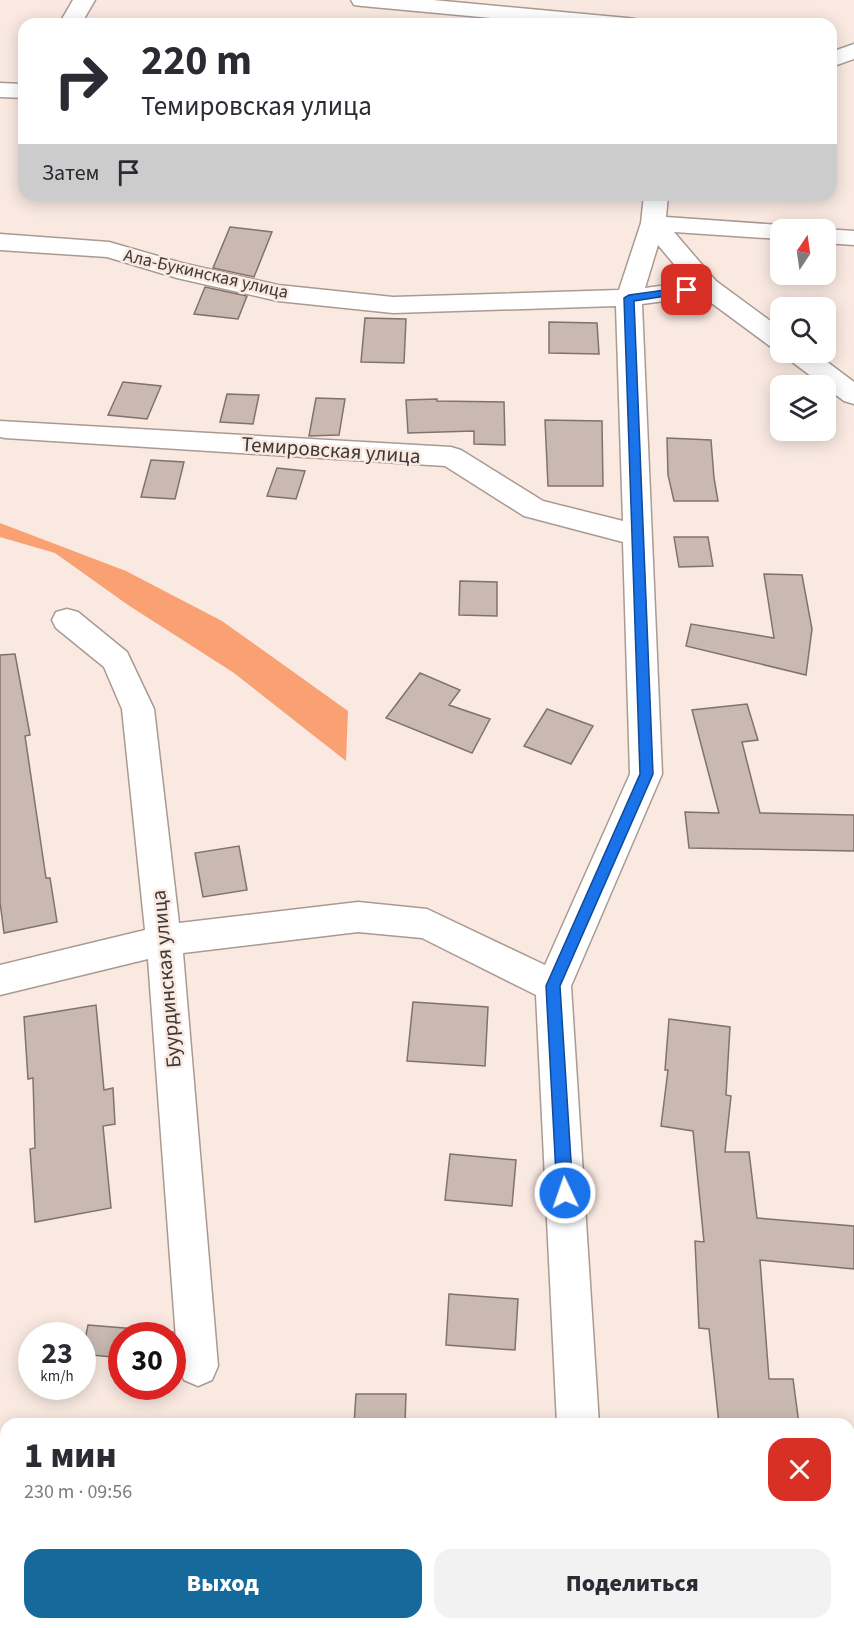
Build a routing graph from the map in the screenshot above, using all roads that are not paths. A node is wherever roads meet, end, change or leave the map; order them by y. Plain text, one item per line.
1 (84, 0) edge
2 (362, 0) edge
3 (416, 2) edge
4 (74, 18) edge
5 (617, 18) edge
6 (854, 51) edge
7 (837, 58) edge
8 (0, 90) edge
9 (18, 92) edge
10 (655, 209) edge
11 (770, 230) edge
12 (836, 237) edge
13 (854, 238) edge
14 (0, 242) edge
15 (707, 287) junction
16 (629, 298) junction
17 (770, 334) edge
18 (811, 363) edge
19 (854, 395) edge
20 (5, 429) dead end
21 (639, 536) junction
22 (67, 620) dead end
23 (164, 940) junction
24 (0, 980) edge
25 (553, 986) junction
26 (198, 1366) dead end
27 (578, 1418) edge

1 - 4 street
2 - 3 street
3 - 5 street
6 - 7 street
8 - 9 street
10 - 11 street
10 - 15 street
10 - 16 street
12 - 13 street
14 - 16 street, Ала-Букинская улица
15 - 16 street
15 - 17 street
16 - 21 street
18 - 19 street
20 - 21 street, Темировская улица
21 - 25 street
22 - 23 street, Буурдинская улица
23 - 24 street
23 - 25 street
23 - 26 street, Буурдинская улица
25 - 27 street

